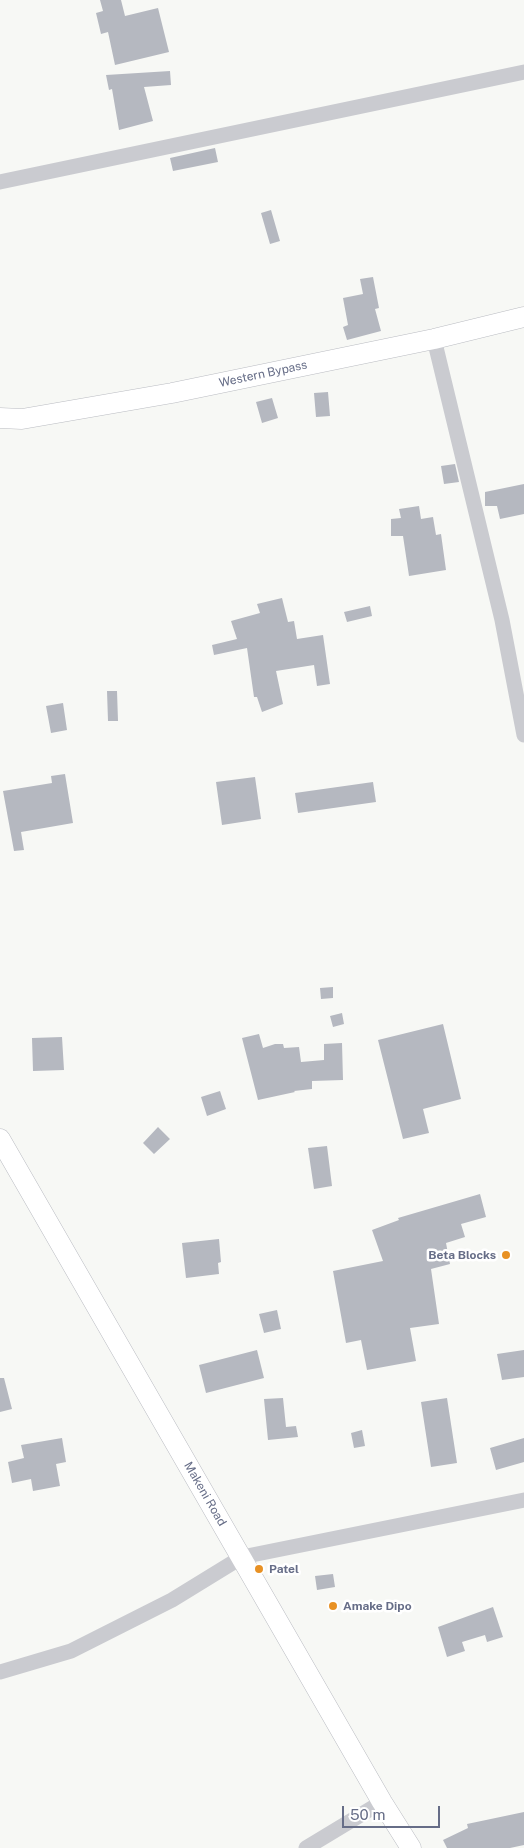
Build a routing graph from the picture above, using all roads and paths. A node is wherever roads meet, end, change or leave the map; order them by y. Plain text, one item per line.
1 (524, 72) edge
2 (0, 182) edge
3 (524, 318) edge
4 (434, 339) junction
5 (0, 418) edge
6 (524, 735) edge
7 (0, 1138) edge
8 (524, 1500) edge
9 (242, 1557) junction
10 (0, 1672) edge
11 (382, 1802) junction
12 (306, 1848) edge
13 (411, 1848) edge

1 - 2 street
3 - 4 main road, Western Bypass
4 - 5 main road, Western Bypass
4 - 6 street
7 - 9 main road, Makeni Road
8 - 9 street
9 - 10 street
9 - 11 main road, Makeni Road
11 - 12 street
11 - 13 main road, Makeni Road

